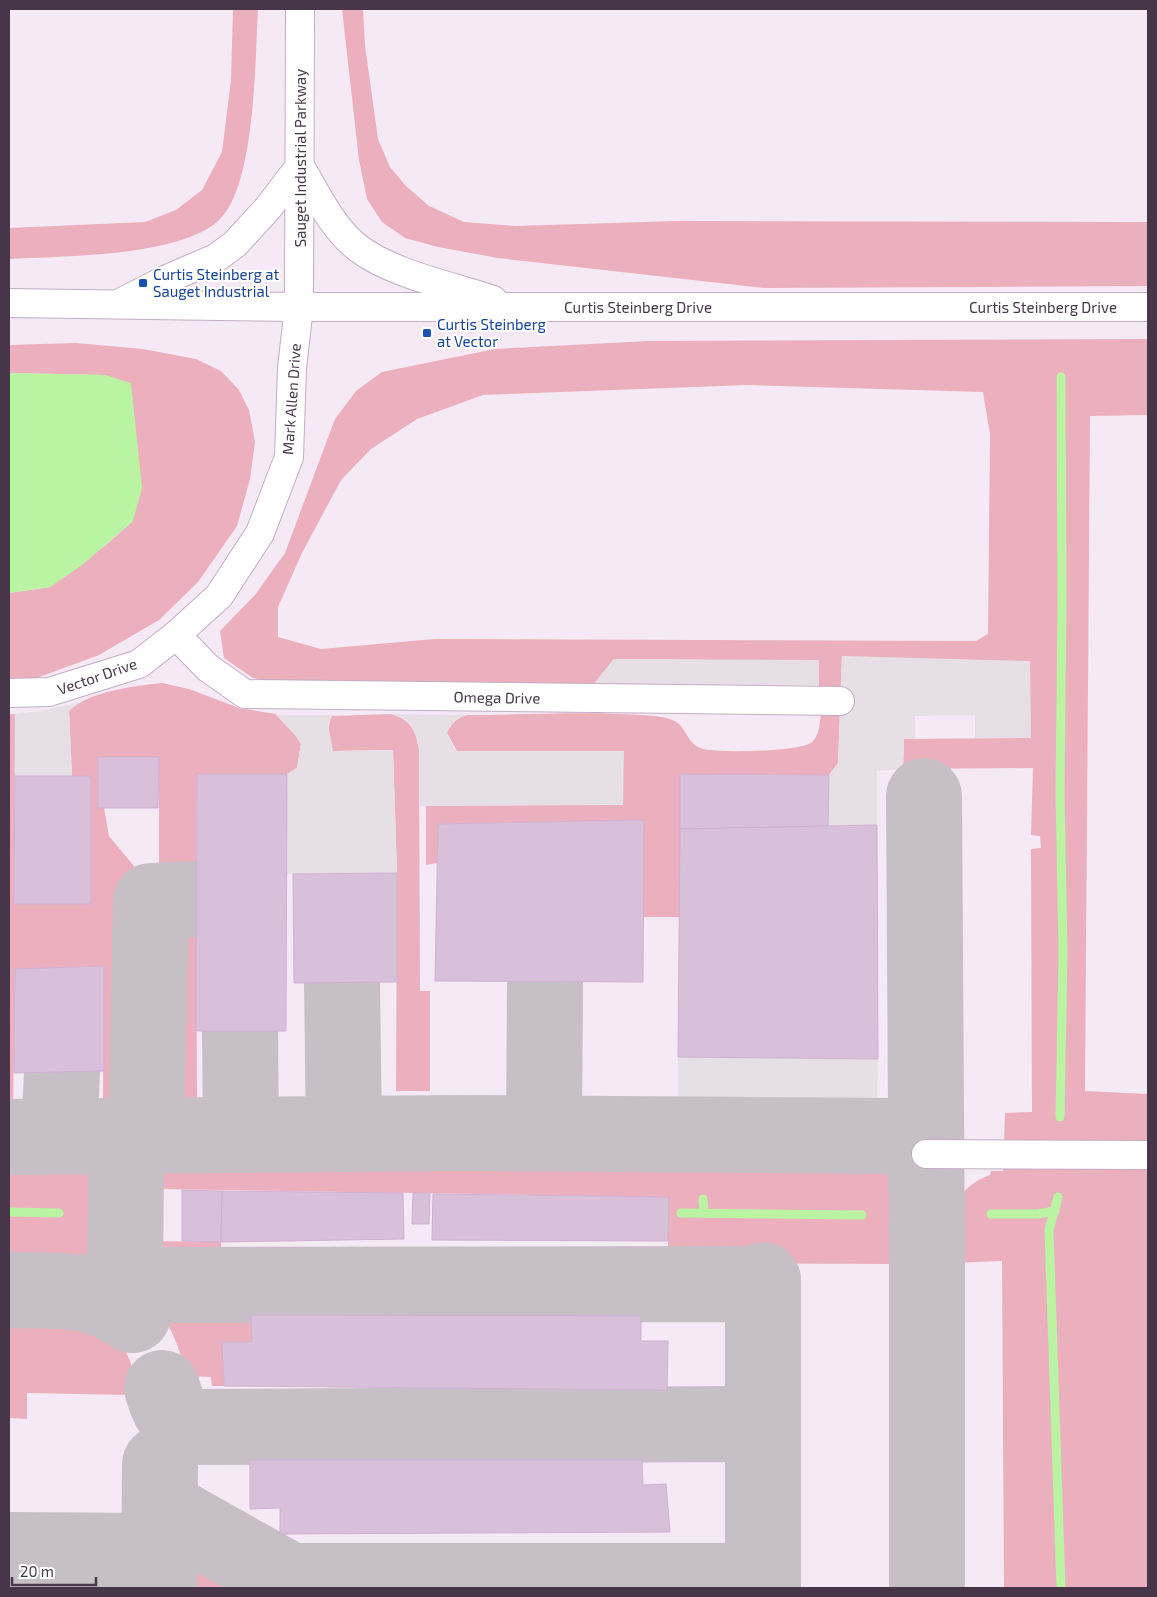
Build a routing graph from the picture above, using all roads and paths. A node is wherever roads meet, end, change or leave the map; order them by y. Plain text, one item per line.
1 (300, 9) edge
2 (300, 166) junction
3 (9, 303) edge
4 (118, 304) junction
5 (1148, 307) edge
6 (299, 308) junction
7 (517, 308) junction
8 (176, 635) junction
9 (9, 693) edge
10 (840, 701) dead end
11 (926, 1154) dead end
12 (1148, 1155) edge

1 - 2 street, Sauget Industrial Parkway
2 - 4 street
2 - 6 street, Sauget Industrial Parkway
2 - 7 street
3 - 4 street, Curtis Steinberg Drive
4 - 6 street, Curtis Steinberg Drive
5 - 7 street, Curtis Steinberg Drive
6 - 7 street, Curtis Steinberg Drive
6 - 8 street, Mark Allen Drive
8 - 9 street, Vector Drive
8 - 10 street, Omega Drive
11 - 12 street

